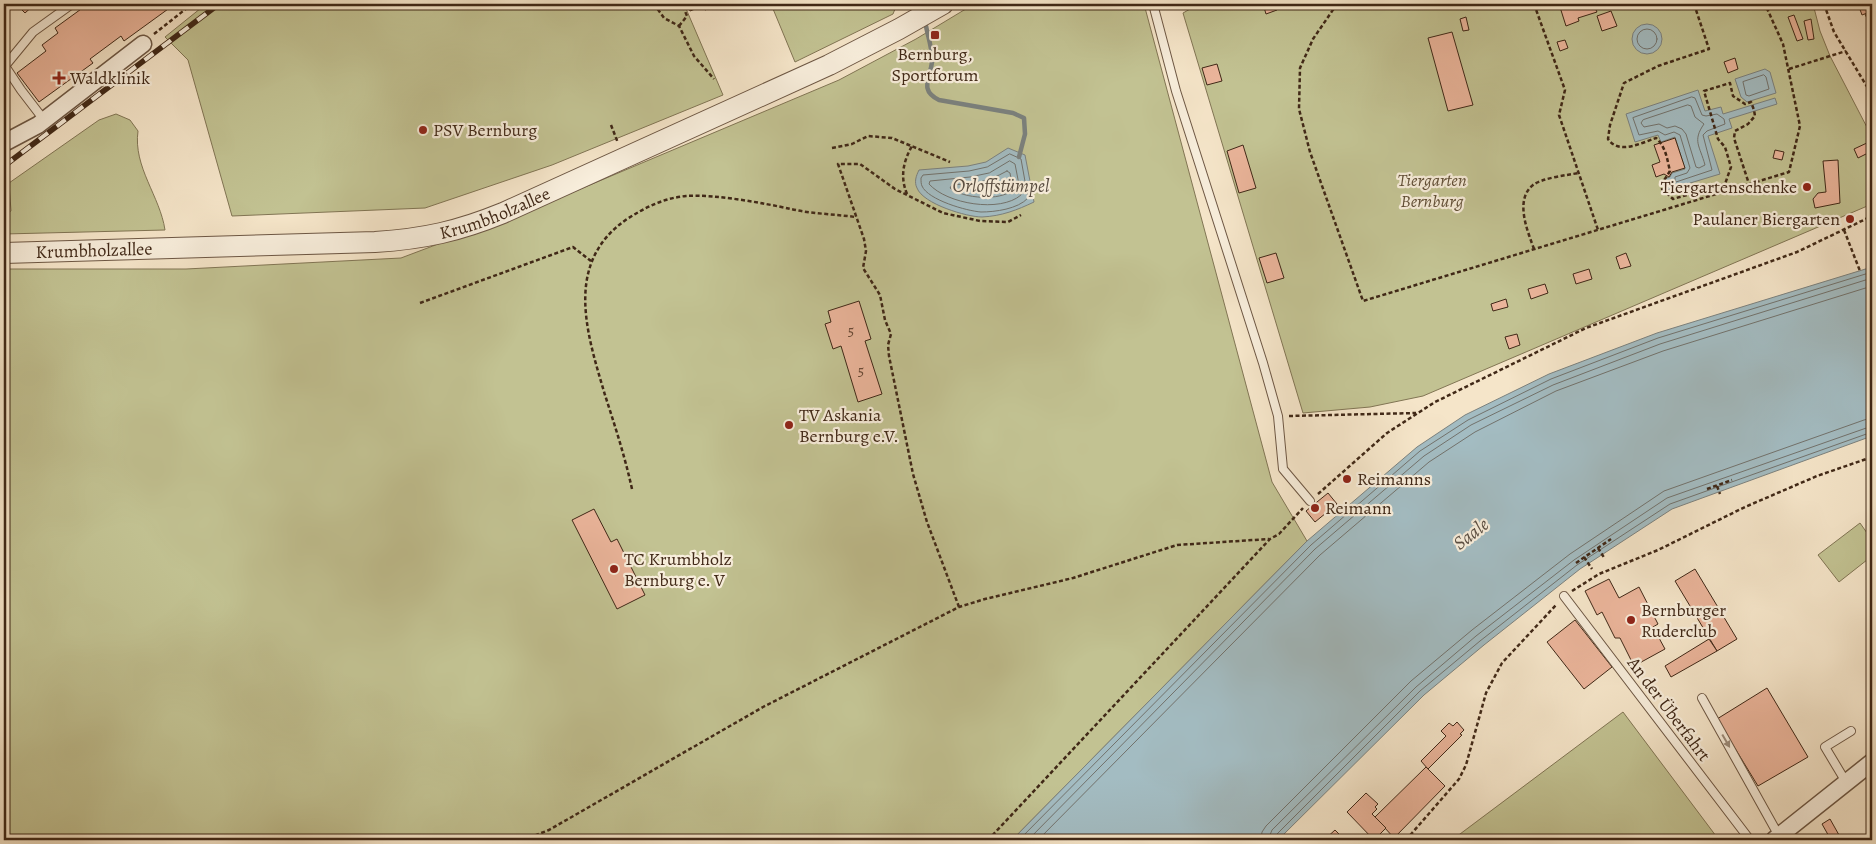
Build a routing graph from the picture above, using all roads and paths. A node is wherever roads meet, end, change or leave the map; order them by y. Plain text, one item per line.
1 (72, 4) edge
2 (192, 4) edge
3 (654, 4) edge
4 (682, 4) edge
5 (943, 4) edge
6 (1152, 4) edge
7 (1337, 4) edge
8 (1534, 4) edge
9 (1694, 4) edge
10 (1765, 4) edge
11 (1824, 4) edge
12 (679, 26) junction
13 (143, 44) joint
14 (1846, 51) junction
15 (1789, 69) junction
16 (714, 79) dead end
17 (1872, 95) edge
18 (44, 120) junction
19 (611, 125) dead end
20 (624, 140) dead end
21 (4, 143) edge
22 (618, 143) junction
23 (912, 146) junction
24 (610, 147) dead end
25 (832, 148) dead end
26 (950, 162) dead end
27 (1578, 173) junction
28 (1749, 184) junction
29 (907, 195) junction
30 (1020, 215) dead end
31 (1872, 216) edge
32 (855, 217) junction
33 (1598, 230) junction
34 (1844, 230) junction
35 (1534, 249) junction
36 (4, 254) edge
37 (591, 262) junction
38 (1860, 271) dead end
39 (420, 303) dead end
40 (1418, 413) junction
41 (1278, 416) junction
42 (1872, 457) edge
43 (1732, 480) dead end
44 (1717, 486) junction
45 (632, 489) dead end
46 (1707, 489) dead end
47 (1720, 494) dead end
48 (1310, 501) junction
49 (1270, 539) junction
50 (1611, 539) dead end
51 (1598, 548) junction
52 (1584, 557) junction
53 (1605, 559) dead end
54 (1576, 563) dead end
55 (1592, 569) dead end
56 (1564, 596) junction
57 (959, 607) junction
58 (1702, 698) dead end
59 (1851, 731) dead end
60 (1872, 762) edge
61 (1846, 782) junction
62 (1777, 838) edge
63 (523, 840) edge
64 (988, 840) edge
65 (1406, 840) edge
66 (1750, 840) edge

1 - 18 lane
2 - 13 path
3 - 12 path
4 - 12 path
5 - 36 street, Krumbholzallee
6 - 41 lane
7 - 35 path
8 - 27 path
9 - 28 path
10 - 15 path
11 - 14 path
12 - 16 path
13 - 18 street
14 - 15 path
14 - 17 path
15 - 28 path
18 - 21 street
19 - 22 path
20 - 22 path
22 - 24 path
23 - 25 path
23 - 26 path
23 - 29 path
27 - 33 path
27 - 35 path
28 - 33 path
29 - 30 path
29 - 32 path
31 - 34 path
32 - 37 path
32 - 57 path
33 - 35 path
34 - 38 path
34 - 40 path
37 - 39 path
37 - 45 path
40 - 41 path
40 - 48 path
41 - 48 lane
42 - 56 path
43 - 44 path
44 - 46 path
44 - 47 path
48 - 49 path
49 - 57 path
49 - 64 path
50 - 51 path
51 - 52 path
51 - 53 path
52 - 54 path
52 - 55 path
56 - 65 path
56 - 66 lane, An der Überfahrt
57 - 63 path
58 -> 62 lane
59 - 61 lane
60 - 61 street
61 - 62 street

